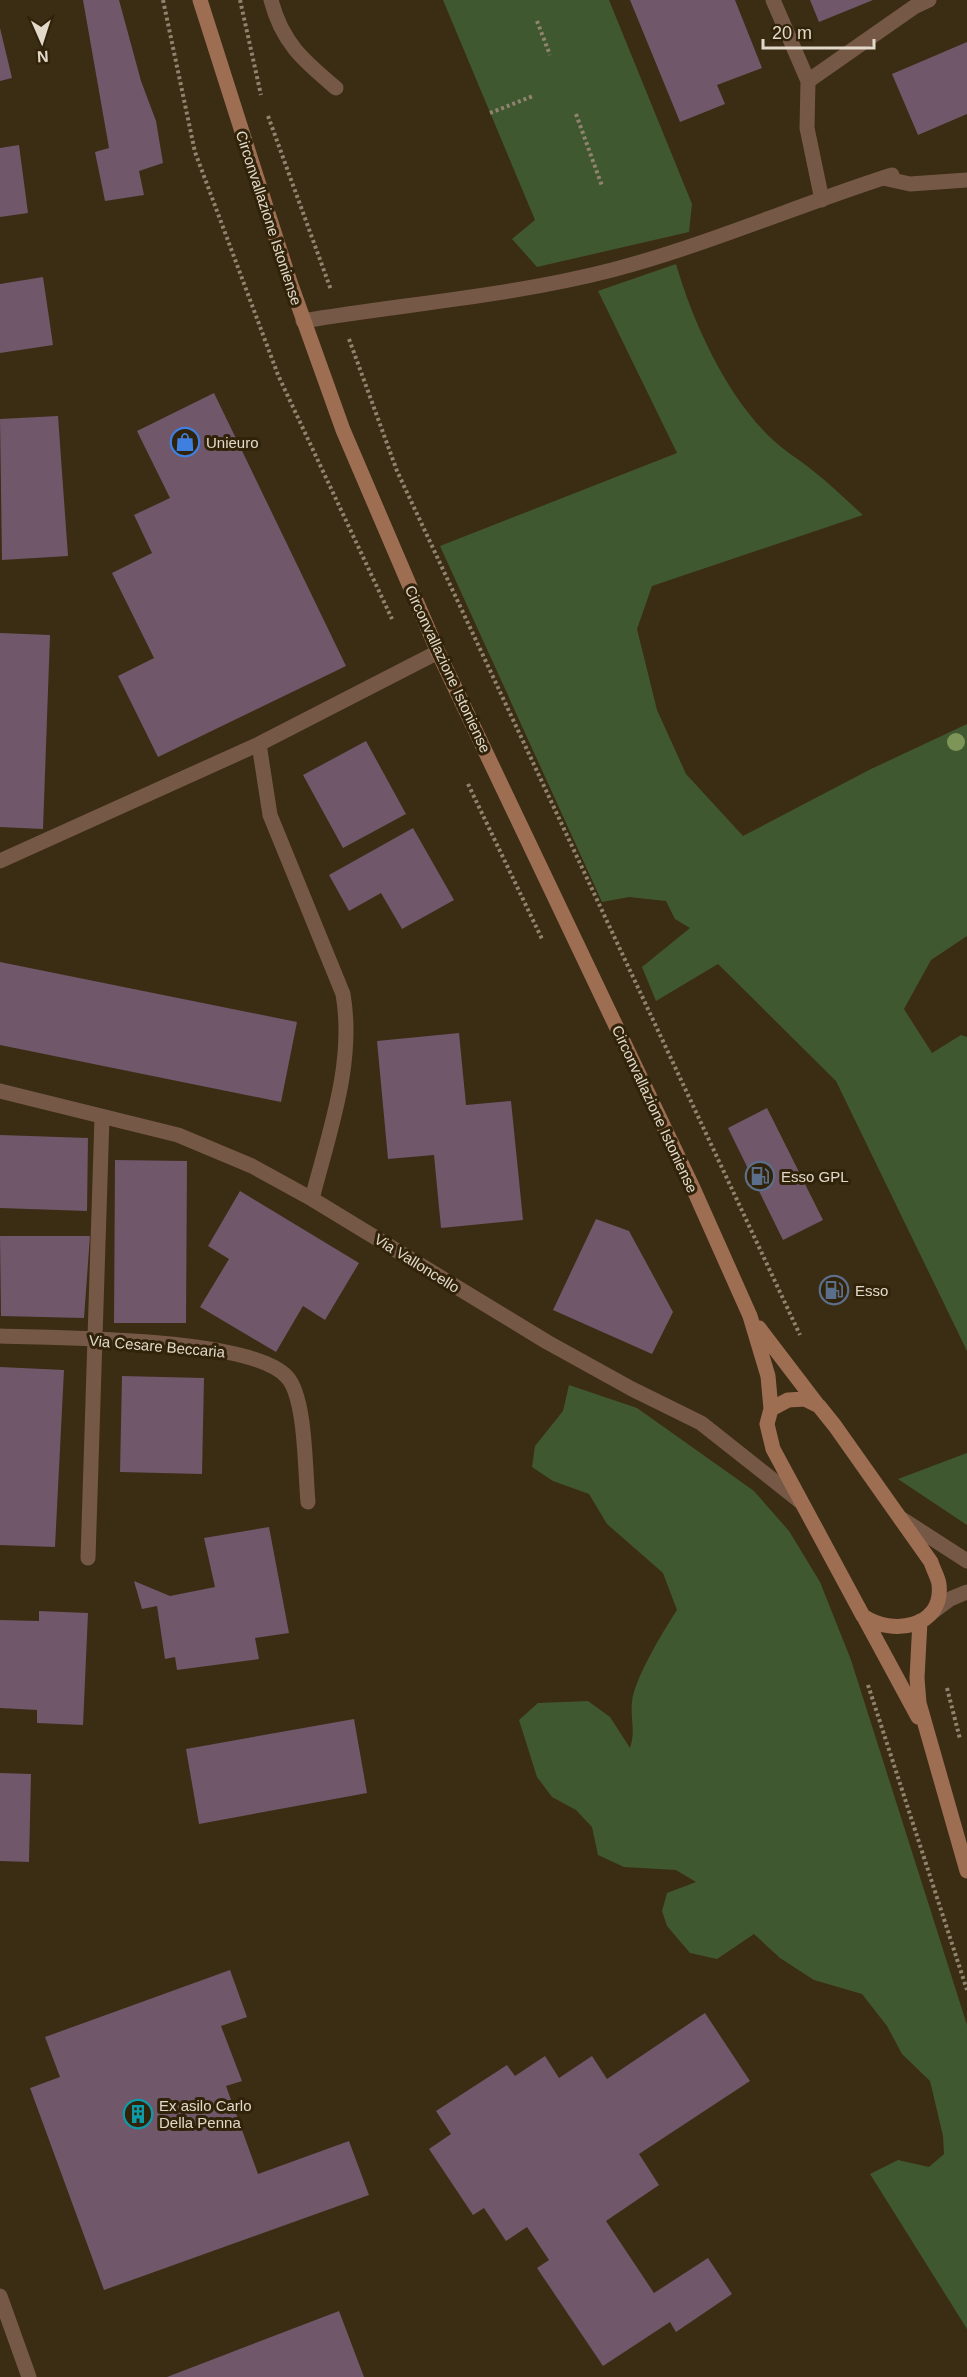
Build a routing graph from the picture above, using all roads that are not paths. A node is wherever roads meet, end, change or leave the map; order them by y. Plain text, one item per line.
1 (200, 0) edge
2 (271, 0) edge
3 (773, 0) edge
4 (928, 0) edge
5 (808, 81) junction
6 (336, 88) dead end
7 (967, 180) edge
8 (822, 200) junction
9 (303, 321) junction
10 (438, 652) junction
11 (259, 744) junction
12 (0, 861) edge
13 (0, 1091) edge
14 (102, 1117) junction
15 (312, 1198) junction
16 (750, 1316) junction
17 (0, 1336) edge
18 (94, 1340) junction
19 (819, 1406) junction
20 (771, 1409) junction
21 (308, 1502) dead end
22 (802, 1503) junction
23 (900, 1518) junction
24 (88, 1558) dead end
25 (967, 1561) edge
26 (967, 1592) edge
27 (863, 1616) junction
28 (924, 1618) junction
29 (925, 1730) junction
30 (967, 1871) edge
31 (0, 2296) edge
32 (29, 2377) edge

1 - 9 main road, Circonvallazione Istoniense
2 - 6 street
3 - 5 street
4 - 5 street
5 - 8 street
7 - 8 street
8 - 9 street
9 - 10 main road, Circonvallazione Istoniense
10 - 11 street
10 - 16 main road, Circonvallazione Istoniense
11 - 12 street
11 - 15 street
13 - 14 street, Via Valloncello
14 - 15 street, Via Valloncello
14 - 18 street
15 - 22 street, Via Valloncello
16 - 19 main road, Circonvallazione Istoniense
16 - 20 main road, Circonvallazione Istoniense
17 - 18 street, Via Cesare Beccaria
18 - 21 street, Via Cesare Beccaria
18 - 24 street
19 - 20 main road
19 - 23 main road, Circonvallazione Istoniense
20 - 22 main road, Circonvallazione Istoniense
22 - 27 main road, Circonvallazione Istoniense
23 - 25 street
23 - 28 main road, Circonvallazione Istoniense
26 - 28 street
27 - 28 main road
27 - 29 main road, Circonvallazione Istoniense
28 - 29 main road, Circonvallazione Istoniense
29 - 30 main road, Circonvallazione Istoniense
31 - 32 street

